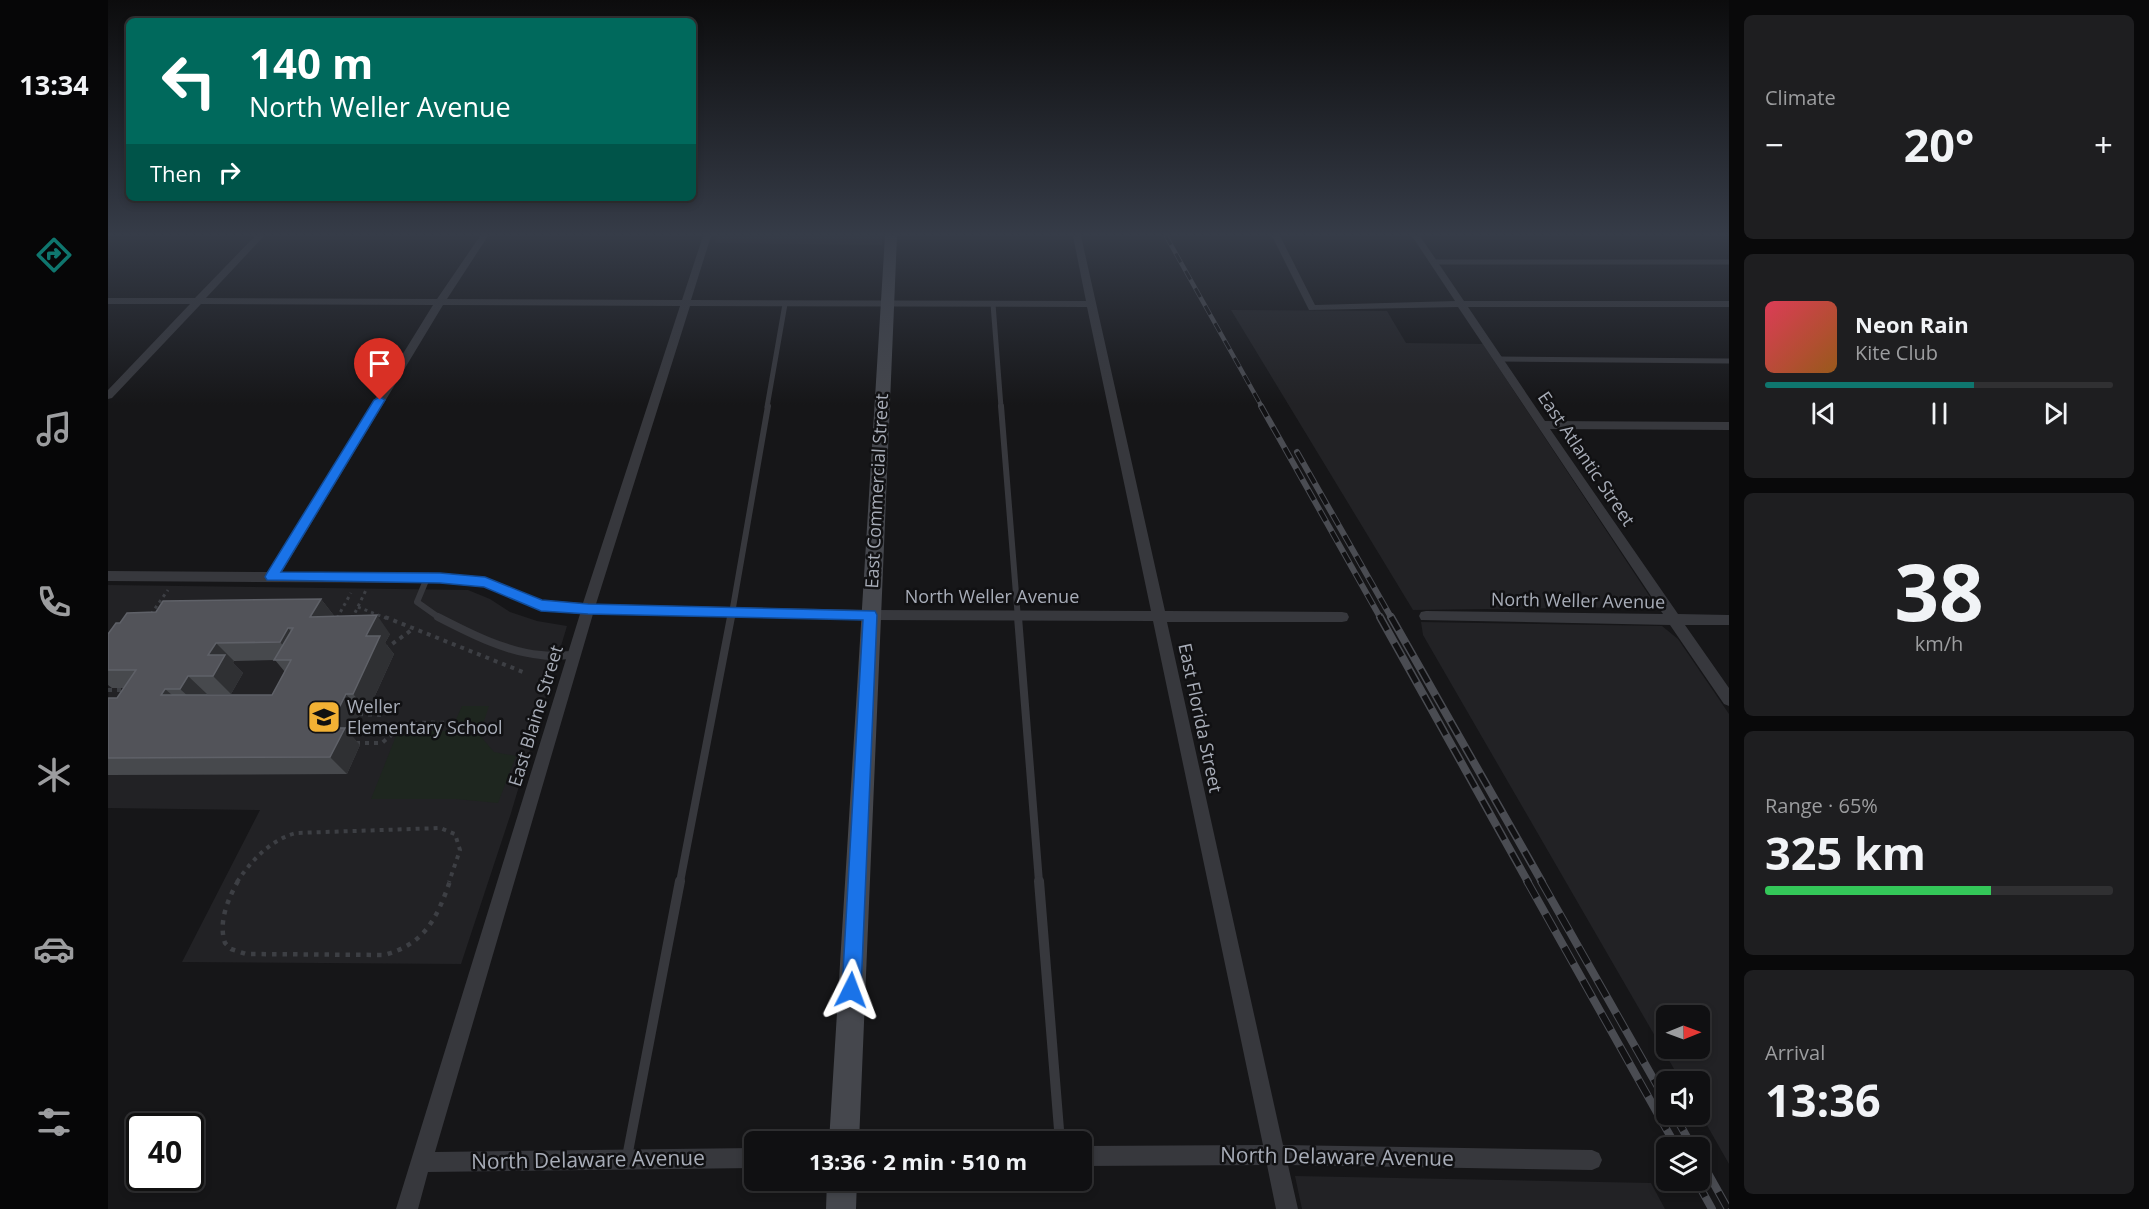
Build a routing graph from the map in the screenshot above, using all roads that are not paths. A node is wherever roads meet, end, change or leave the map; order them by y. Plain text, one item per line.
1 (204, 292) edge
2 (447, 292) edge
3 (689, 292) edge
4 (888, 292) edge
5 (1088, 292) edge
6 (1304, 292) edge
7 (1454, 292) edge
8 (197, 300) junction
9 (108, 301) edge
10 (440, 303) junction
11 (685, 304) junction
12 (785, 304) junction
13 (887, 304) junction
14 (993, 304) junction
15 (1090, 304) junction
16 (1462, 304) junction
17 (1729, 304) edge
18 (1498, 359) junction
19 (1729, 361) edge
20 (108, 396) edge
21 (1542, 425) junction
22 (1729, 426) edge
23 (108, 576) edge
24 (272, 577) junction
25 (427, 578) junction
26 (588, 609) junction
27 (732, 612) junction
28 (870, 615) junction
29 (1019, 615) junction
30 (1157, 615) junction
31 (1426, 616) dead end
32 (1342, 617) dead end
33 (1674, 620) junction
34 (1729, 620) edge
35 (574, 655) junction
36 (1729, 700) edge
37 (845, 1131) edge
38 (1059, 1131) edge
39 (1275, 1155) junction
40 (1092, 1156) edge
41 (744, 1158) edge
42 (627, 1159) junction
43 (1592, 1160) dead end
44 (422, 1162) junction
45 (842, 1191) edge
46 (407, 1209) edge
47 (841, 1209) edge
48 (1287, 1209) edge

1 - 8 street
2 - 10 street
3 - 11 street, East Blaine Street
4 - 13 street, East Commercial Street
5 - 15 street, East Florida Street
6 - 16 street
7 - 16 street, East Atlantic Street
8 - 9 street
8 - 10 street
8 - 20 street
10 - 11 street
10 - 24 street
11 - 12 street
11 - 26 street, East Blaine Street
12 - 13 street
12 - 27 lane
13 - 14 street
13 - 28 street, East Commercial Street
14 - 15 street
14 - 29 lane
15 - 30 street, East Florida Street
16 - 17 street
16 - 18 street, East Atlantic Street
18 - 19 lane
18 - 21 street, East Atlantic Street
21 - 22 street
21 - 33 street, East Atlantic Street
23 - 24 street, North Weller Avenue
24 - 25 street, North Weller Avenue
25 - 26 street, North Weller Avenue
25 - 35 lane
26 - 27 street, North Weller Avenue
26 - 35 street, East Blaine Street
27 - 28 street, North Weller Avenue
27 - 42 lane
28 - 29 street, North Weller Avenue
28 - 37 street, East Commercial Street
29 - 30 street, North Weller Avenue
29 - 38 lane
30 - 32 street, North Weller Avenue
30 - 39 street, East Florida Street
31 - 33 street, North Weller Avenue
33 - 34 street, North Weller Avenue
33 - 36 street, East Atlantic Street
35 - 44 street, East Blaine Street
39 - 40 street, North Delaware Avenue
39 - 43 street, North Delaware Avenue
39 - 48 street, East Florida Street
41 - 42 street, North Delaware Avenue
42 - 44 street, North Delaware Avenue
44 - 46 street, East Blaine Street
45 - 47 street

